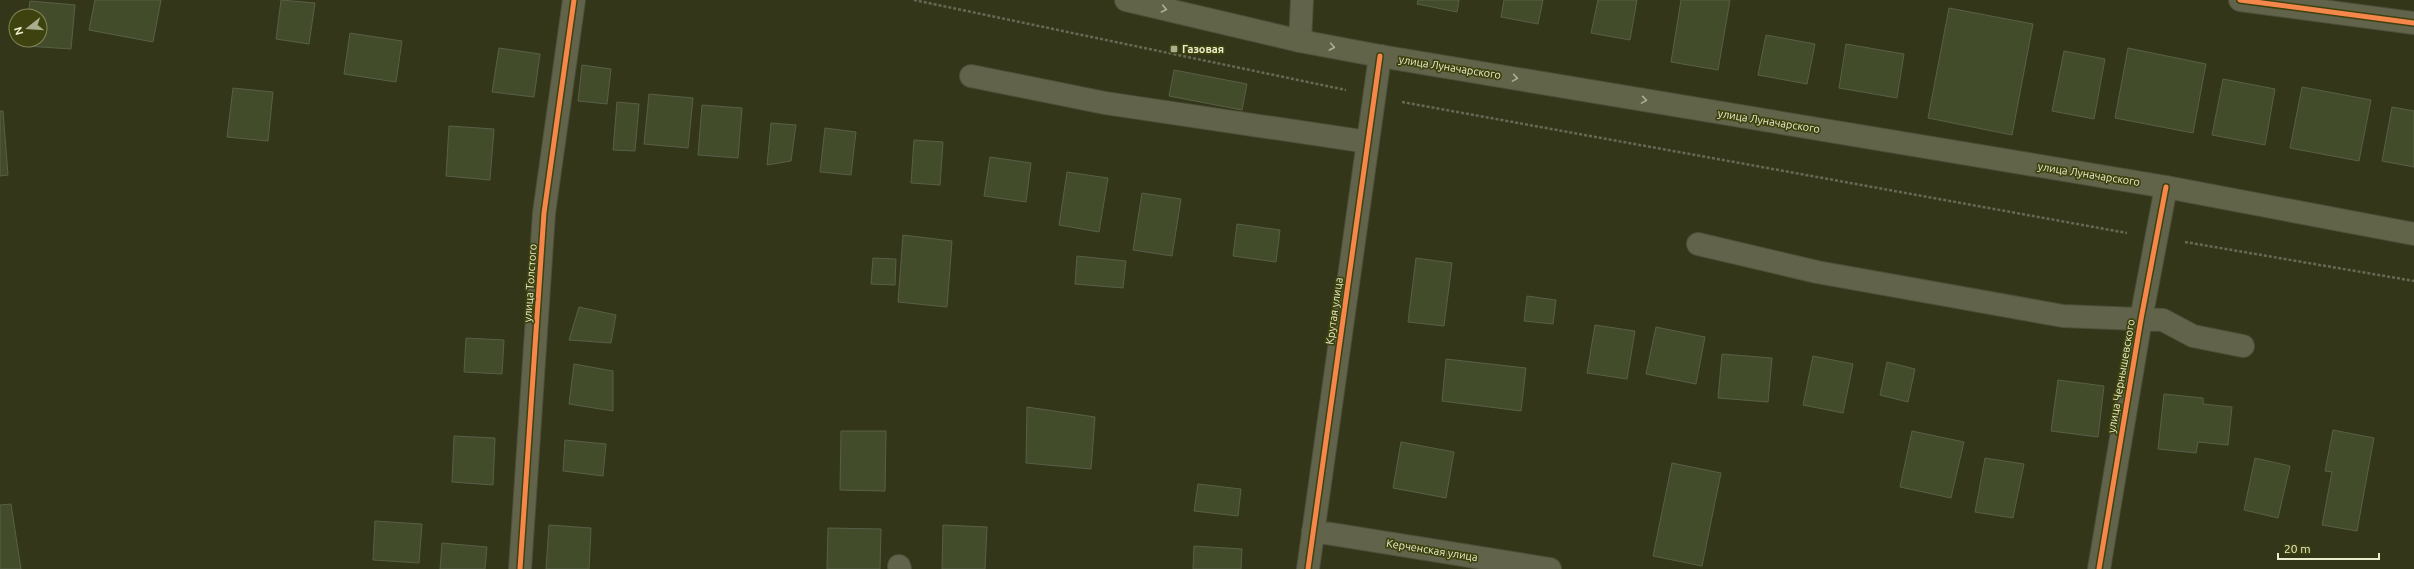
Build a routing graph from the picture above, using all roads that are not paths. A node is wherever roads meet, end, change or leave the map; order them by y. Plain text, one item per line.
1 (574, 0) edge
2 (1126, 0) edge
3 (1302, 0) edge
4 (2240, 0) edge
5 (2414, 23) edge
6 (1300, 41) junction
7 (1380, 56) junction
8 (971, 76) dead end
9 (1368, 142) junction
10 (2166, 187) junction
11 (2414, 234) edge
12 (1698, 244) dead end
13 (2141, 319) junction
14 (2243, 346) dead end
15 (1313, 531) junction
16 (520, 569) edge
17 (1308, 569) edge
18 (1550, 569) edge
19 (2098, 569) edge

1 - 16 street, улица Толстого
2 -> 6 main road, улица Луначарского
3 - 6 street
4 - 5 street
6 -> 7 main road, улица Луначарского
7 - 9 street, Крутая улица
7 -> 10 main road, улица Луначарского
8 - 9 street
9 - 15 street, Крутая улица
10 - 11 main road, улица Луначарского
10 - 13 street, улица Чернышевского
12 - 13 street
13 - 14 street
13 - 19 street, улица Чернышевского
15 - 17 street, Крутая улица
15 - 18 street, Керченская улица

